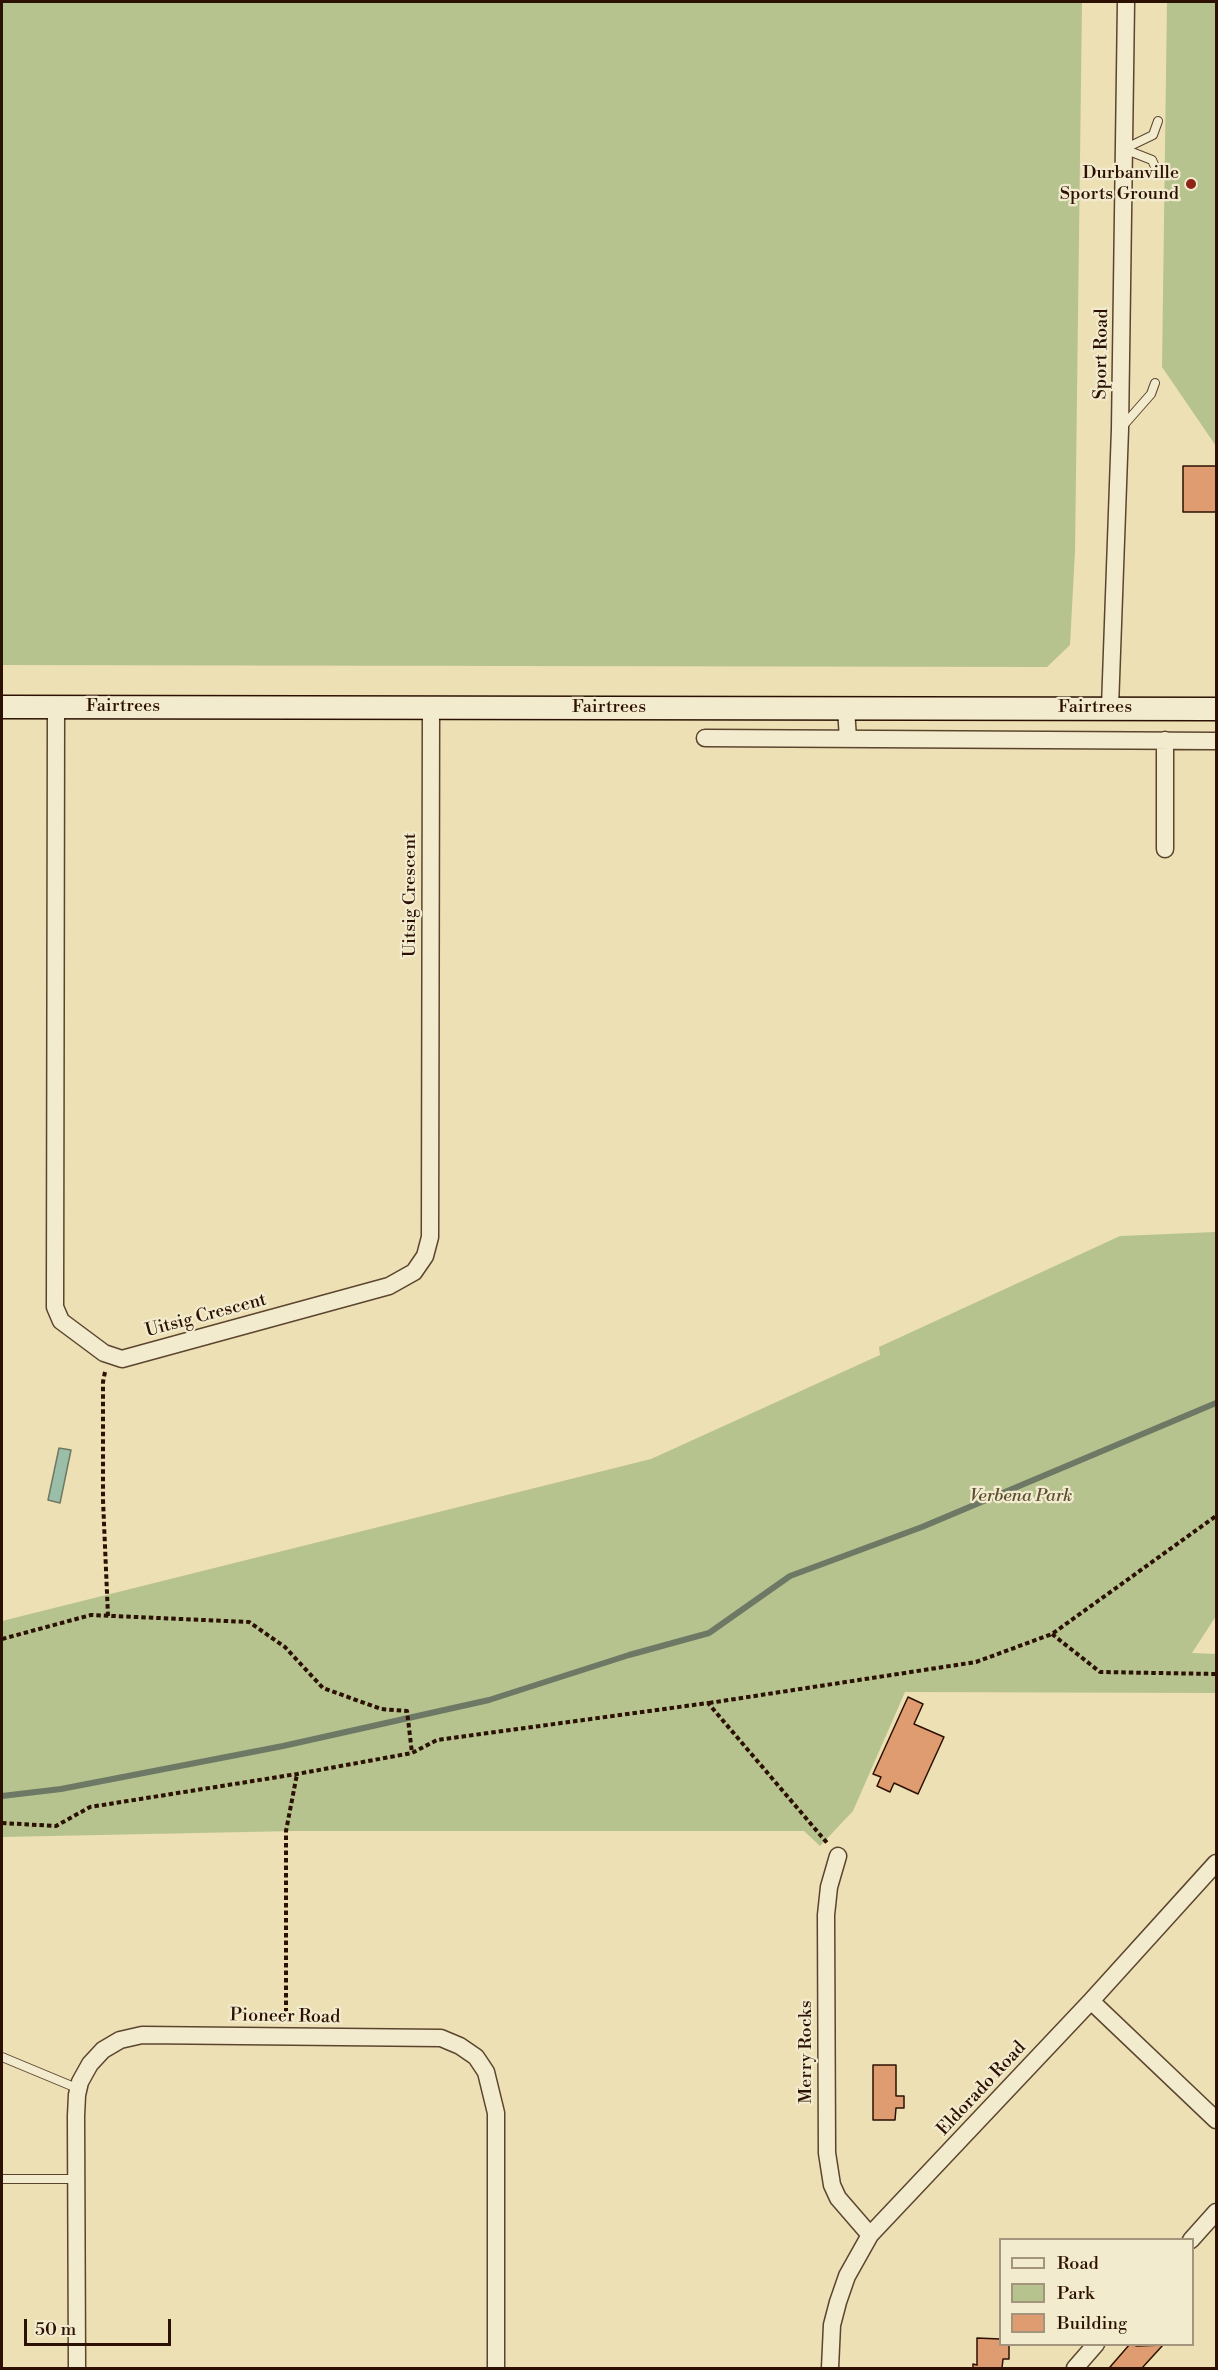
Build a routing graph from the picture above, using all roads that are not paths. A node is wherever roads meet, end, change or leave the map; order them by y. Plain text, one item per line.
1 (1126, 2) edge
2 (1158, 121) dead end
3 (1124, 149) junction
4 (1157, 171) dead end
5 (1155, 383) dead end
6 (1120, 429) junction
7 (2, 707) edge
8 (56, 707) junction
9 (1110, 707) junction
10 (431, 708) junction
11 (846, 708) junction
12 (1216, 709) edge
13 (705, 738) dead end
14 (848, 739) junction
15 (1165, 740) junction
16 (1216, 741) edge
17 (1165, 849) dead end
18 (838, 1856) road end
19 (1216, 1863) edge
20 (1091, 2001) junction
21 (2, 2057) edge
22 (79, 2089) junction
23 (1216, 2120) edge
24 (2, 2179) edge
25 (76, 2179) junction
26 (1216, 2212) edge
27 (870, 2235) junction
28 (1193, 2238) edge
29 (1094, 2346) edge
30 (77, 2368) edge
31 (496, 2368) edge
32 (830, 2368) edge
33 (1075, 2368) edge

1 - 3 street, Sport Road
2 - 3 lane
3 - 4 lane
3 - 6 street, Sport Road
5 - 6 lane
6 - 9 street, Sport Road
7 - 8 main road, Fairtrees
8 - 10 main road, Fairtrees
8 - 10 street, Uitsig Crescent
9 - 11 main road, Fairtrees
9 - 12 main road, Fairtrees
10 - 11 main road, Fairtrees
11 - 14 street
13 - 14 street
14 - 15 street
15 - 16 street
15 - 17 street
18 - 27 street, Merry Rocks
19 - 20 street, Eldorado Road
20 - 23 street
20 - 27 street, Eldorado Road
21 - 22 lane
22 - 25 street, Pioneer Road
22 - 31 street, Pioneer Road
24 - 25 lane
25 - 30 street, Pioneer Road
26 - 28 street
27 - 32 street, Eldorado Road
29 - 33 street

